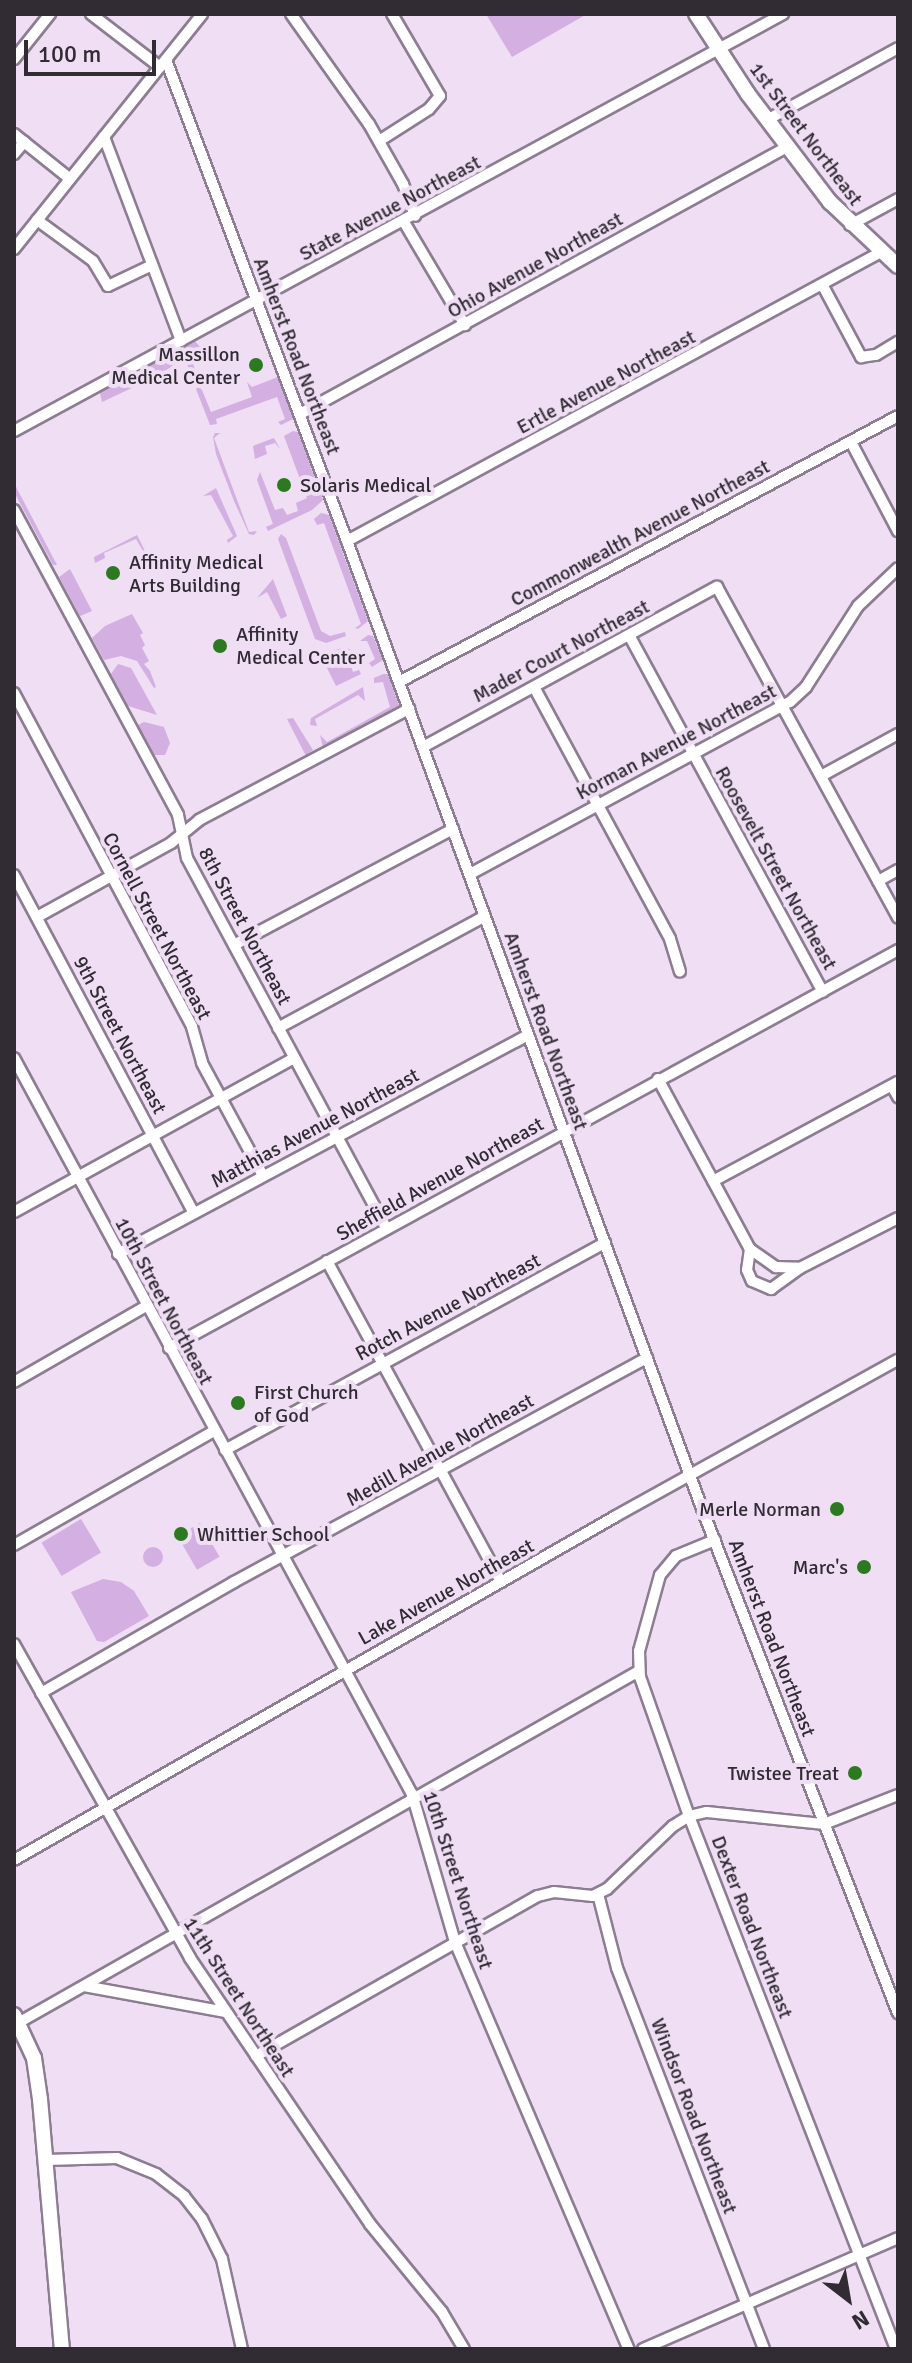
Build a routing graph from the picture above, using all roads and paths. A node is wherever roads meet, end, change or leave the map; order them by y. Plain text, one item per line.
1 (50, 14) edge
2 (91, 14) edge
3 (202, 14) edge
4 (291, 14) edge
5 (392, 14) edge
6 (696, 14) edge
7 (783, 14) edge
8 (898, 48) edge
9 (718, 50) junction
10 (14, 59) edge
11 (163, 64) junction
12 (767, 120) junction
13 (14, 134) edge
14 (104, 137) junction
15 (379, 141) junction
16 (24, 142) junction
17 (787, 147) junction
18 (14, 154) edge
19 (69, 178) junction
20 (898, 199) edge
21 (415, 216) junction
22 (37, 220) junction
23 (404, 222) junction
24 (850, 225) junction
25 (14, 249) edge
26 (881, 252) junction
27 (152, 265) junction
28 (898, 266) edge
29 (823, 286) junction
30 (256, 300) junction
31 (465, 325) junction
32 (181, 341) junction
33 (898, 342) edge
34 (300, 414) junction
35 (898, 416) edge
36 (14, 431) edge
37 (851, 442) junction
38 (14, 510) edge
39 (18, 528) edge
40 (898, 531) edge
41 (347, 541) junction
42 (898, 568) edge
43 (629, 635) junction
44 (399, 682) junction
45 (534, 687) junction
46 (14, 693) edge
47 (783, 707) junction
48 (409, 709) junction
49 (898, 734) edge
50 (423, 747) junction
51 (693, 753) junction
52 (821, 776) junction
53 (598, 805) junction
54 (453, 829) junction
55 (182, 835) junction
56 (898, 870) edge
57 (470, 874) junction
58 (14, 875) edge
59 (111, 877) junction
60 (878, 881) junction
61 (485, 916) junction
62 (37, 917) junction
63 (898, 918) edge
64 (234, 945) junction
65 (898, 950) edge
66 (680, 971) dead end
67 (823, 992) junction
68 (278, 1028) junction
69 (528, 1035) junction
70 (14, 1058) edge
71 (294, 1058) junction
72 (658, 1079) junction
73 (895, 1084) edge
74 (898, 1097) edge
75 (221, 1098) junction
76 (563, 1131) junction
77 (152, 1135) junction
78 (337, 1136) junction
79 (263, 1176) junction
80 (77, 1177) junction
81 (713, 1181) junction
82 (14, 1212) edge
83 (194, 1213) junction
84 (898, 1218) edge
85 (387, 1229) junction
86 (605, 1243) junction
87 (750, 1249) junction
88 (118, 1254) junction
89 (327, 1261) junction
90 (800, 1268) junction
91 (146, 1306) junction
92 (169, 1348) junction
93 (647, 1358) junction
94 (898, 1360) edge
95 (382, 1363) junction
96 (14, 1382) edge
97 (214, 1431) junction
98 (225, 1450) junction
99 (440, 1470) junction
100 (690, 1475) junction
101 (715, 1540) junction
102 (14, 1545) edge
103 (283, 1557) junction
104 (501, 1582) junction
105 (14, 1644) edge
106 (344, 1670) junction
107 (639, 1671) junction
108 (41, 1693) junction
109 (898, 1795) edge
110 (413, 1798) junction
111 (105, 1808) junction
112 (689, 1816) junction
113 (824, 1824) junction
114 (14, 1860) edge
115 (598, 1894) junction
116 (175, 1934) junction
117 (455, 1942) junction
118 (84, 1986) junction
119 (898, 2011) edge
120 (226, 2012) junction
121 (16, 2019) edge
122 (256, 2056) junction
123 (46, 2160) junction
124 (898, 2238) edge
125 (860, 2255) junction
126 (747, 2303) junction
127 (62, 2349) edge
128 (242, 2349) edge
129 (464, 2349) edge
130 (629, 2349) edge
131 (643, 2349) edge
132 (764, 2349) edge
133 (896, 2349) edge

1 - 10 street
2 - 11 street
3 - 11 street
4 - 15 street
5 - 15 street
6 - 9 main road, 1st Street Northeast
7 - 9 street, State Avenue Northeast
8 - 12 street
9 - 12 main road, 1st Street Northeast
9 - 21 street, State Avenue Northeast
11 - 14 street
11 - 30 street, Amherst Road Northeast
12 - 17 main road, 1st Street Northeast
13 - 16 street
14 - 19 street
14 - 27 street
15 - 21 street
16 - 18 street
16 - 19 street
17 - 24 main road, 1st Street Northeast
17 - 31 street, Ohio Avenue Northeast
19 - 22 street
20 - 24 street
21 - 23 street, State Avenue Northeast
22 - 25 street
22 - 27 street
23 - 30 street, State Avenue Northeast
23 - 31 street
24 - 26 main road, 1st Street Northeast
26 - 28 main road, 1st Street Northeast
26 - 29 street, Ertle Avenue Northeast
27 - 32 street
29 - 33 street
29 - 41 street, Ertle Avenue Northeast
30 - 32 street, State Avenue Northeast
30 - 34 street, Amherst Road Northeast
31 - 34 street, Ohio Avenue Northeast
32 - 36 street, State Avenue Northeast
34 - 41 street, Amherst Road Northeast
35 - 37 street, Commonwealth Avenue Northeast
37 - 40 street
37 - 44 street, Commonwealth Avenue Northeast
38 - 39 street, 8th Street Northeast
39 - 55 street, 8th Street Northeast
41 - 44 street, Amherst Road Northeast
42 - 47 street, Korman Avenue Northeast
43 - 45 street, Mader Court Northeast
43 - 47 street, Mader Court Northeast
43 - 51 street, Roosevelt Street Northeast
44 - 48 street, Amherst Road Northeast
45 - 50 street, Mader Court Northeast
45 - 53 street
46 - 59 street, Cornell Street Northeast
47 - 51 street, Korman Avenue Northeast
47 - 52 street
48 - 50 street, Amherst Road Northeast
48 - 55 street
49 - 52 street
50 - 54 street, Amherst Road Northeast
51 - 53 street, Korman Avenue Northeast
51 - 67 street, Roosevelt Street Northeast
52 - 60 street
53 - 57 street, Korman Avenue Northeast
53 - 66 street
54 - 57 street, Amherst Road Northeast
54 - 64 street
55 - 59 street
55 - 64 street, 8th Street Northeast
56 - 60 street
57 - 61 street, Amherst Road Northeast
58 - 62 street, 9th Street Northeast
59 - 62 street
59 - 75 street, Cornell Street Northeast
60 - 63 street
61 - 68 street
61 - 69 street, Amherst Road Northeast
62 - 77 street, 9th Street Northeast
64 - 68 street, 8th Street Northeast
65 - 67 street, Sheffield Avenue Northeast
67 - 72 street, Sheffield Avenue Northeast
68 - 71 street, 8th Street Northeast
69 - 76 street, Amherst Road Northeast
69 - 78 street, Matthias Avenue Northeast
70 - 80 street, 10th Street Northeast
71 - 75 street
71 - 78 street, 8th Street Northeast
72 - 76 street, Sheffield Avenue Northeast
72 - 81 street
73 - 74 street
73 - 81 street
75 - 77 street
75 - 79 street, Cornell Street Northeast
76 - 85 street, Sheffield Avenue Northeast
76 - 86 street, Amherst Road Northeast
77 - 80 street
77 - 83 street, 9th Street Northeast
78 - 79 street, Matthias Avenue Northeast
78 - 85 street, 8th Street Northeast
79 - 83 street, Matthias Avenue Northeast
80 - 82 street
80 - 88 street, 10th Street Northeast
81 - 87 street
83 - 88 street, Matthias Avenue Northeast
84 - 90 street
85 - 89 street, Sheffield Avenue Northeast
86 - 93 street, Amherst Road Northeast
86 - 95 street, Rotch Avenue Northeast
87 - 90 street
87 - 90 street
88 - 91 street, 10th Street Northeast
89 - 92 street, Sheffield Avenue Northeast
89 - 95 street
91 - 92 street, 10th Street Northeast
91 - 96 street
92 - 97 street, 10th Street Northeast
93 - 99 street, Medill Avenue Northeast
93 - 100 street, Amherst Road Northeast
94 - 100 street, Lake Avenue Northeast
95 - 98 street, Rotch Avenue Northeast
95 - 99 street
97 - 98 street, 10th Street Northeast
97 - 102 street
98 - 103 street, 10th Street Northeast
99 - 103 street, Medill Avenue Northeast
99 - 104 street
100 - 101 street, Amherst Road Northeast
100 - 104 street, Lake Avenue Northeast
101 - 107 street, Dexter Road Northeast
101 - 113 street, Amherst Road Northeast
103 - 106 street, 10th Street Northeast
103 - 108 street, Medill Avenue Northeast
104 - 106 street, Lake Avenue Northeast
105 - 108 street, 11th Street Northeast
106 - 110 street, 10th Street Northeast
106 - 111 street, Lake Avenue Northeast
107 - 110 street
107 - 112 street, Dexter Road Northeast
108 - 111 street, 11th Street Northeast
109 - 113 street
110 - 116 street
110 - 117 street, 10th Street Northeast
111 - 114 street, Lake Avenue Northeast
111 - 116 street, 11th Street Northeast
112 - 113 street
112 - 115 street
112 - 125 street, Dexter Road Northeast
113 - 119 street, Amherst Road Northeast
115 - 117 street
115 - 126 street, Windsor Road Northeast
116 - 118 street
116 - 120 street, 11th Street Northeast
117 - 122 street
117 - 130 street, 10th Street Northeast
118 - 120 street
118 - 121 street
120 - 122 street, 11th Street Northeast
121 - 123 main road
122 - 129 street, 11th Street Northeast
123 - 127 main road
123 - 128 street
124 - 125 street
125 - 126 street
125 - 133 street, Dexter Road Northeast
126 - 131 street
126 - 132 street, Windsor Road Northeast

